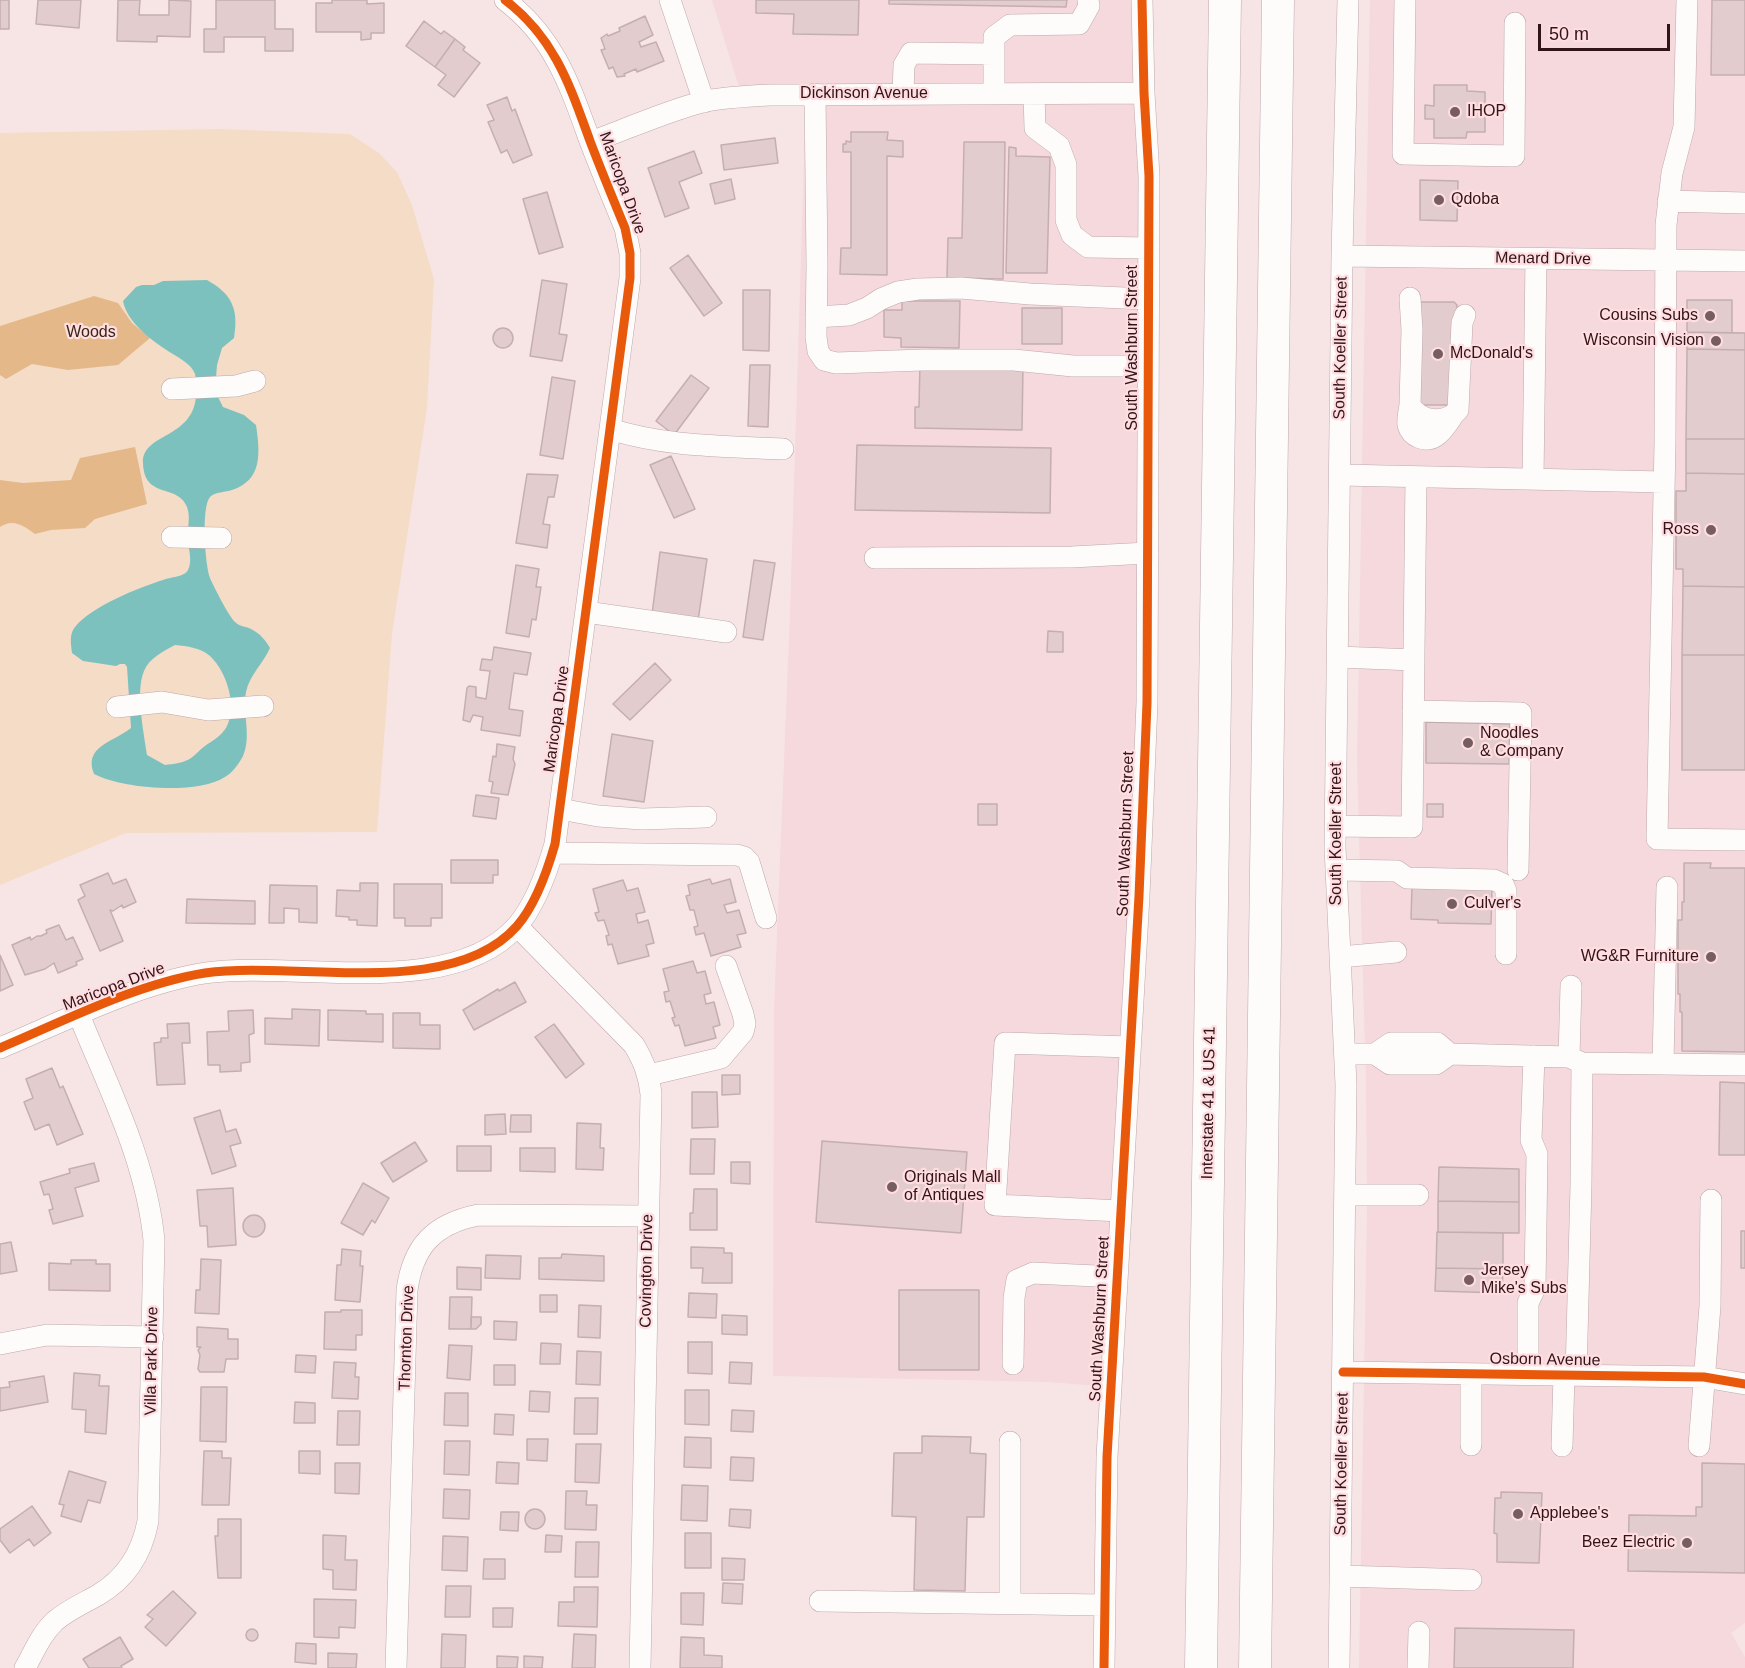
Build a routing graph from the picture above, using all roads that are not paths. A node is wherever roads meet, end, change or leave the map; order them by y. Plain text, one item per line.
1 (505, 0) edge
2 (670, 0) edge
3 (1088, 0) edge
4 (1142, 0) edge
5 (1207, 0) edge
6 (1224, 0) edge
7 (1278, 0) edge
8 (1348, 0) edge
9 (1405, 0) edge
10 (1687, 0) edge
11 (1515, 23) dead end
12 (994, 54) junction
13 (1223, 86) junction
14 (1144, 93) junction
15 (815, 94) junction
16 (903, 94) junction
17 (994, 94) junction
18 (1034, 94) junction
19 (704, 102) junction
20 (591, 142) junction
21 (1668, 201) junction
22 (1745, 203) edge
23 (1149, 248) junction
24 (1342, 256) junction
25 (1536, 259) junction
26 (1665, 260) junction
27 (1745, 261) edge
28 (1410, 298) dead end
29 (1148, 299) junction
30 (1465, 315) dead end
31 (816, 317) junction
32 (1148, 366) junction
33 (255, 381) dead end
34 (172, 389) dead end
35 (610, 429) junction
36 (783, 450) dead end
37 (1340, 475) junction
38 (1416, 477) junction
39 (1533, 479) junction
40 (1664, 482) junction
41 (172, 537) dead end
42 (221, 538) dead end
43 (1147, 553) junction
44 (875, 558) dead end
45 (586, 612) junction
46 (726, 632) dead end
47 (1338, 657) junction
48 (1414, 660) junction
49 (263, 706) dead end
50 (117, 707) dead end
51 (1413, 711) junction
52 (560, 809) junction
53 (706, 817) dead end
54 (1335, 825) junction
55 (1745, 840) edge
56 (553, 853) junction
57 (1335, 870) junction
58 (1518, 870) dead end
59 (1666, 887) dead end
60 (766, 918) dead end
61 (517, 926) junction
62 (1396, 952) dead end
63 (1506, 954) dead end
64 (1340, 957) junction
65 (726, 966) dead end
66 (1571, 986) dead end
67 (79, 1015) junction
68 (1131, 1047) junction
69 (0, 1048) edge
70 (1345, 1054) junction
71 (1534, 1056) junction
72 (1576, 1060) junction
73 (1663, 1063) junction
74 (1745, 1065) edge
75 (649, 1075) junction
76 (1345, 1195) junction
77 (1418, 1195) dead end
78 (1712, 1200) dead end
79 (1121, 1211) junction
80 (648, 1216) junction
81 (1117, 1277) junction
82 (153, 1337) junction
83 (0, 1344) edge
84 (1013, 1364) dead end
85 (1343, 1372) junction
86 (1472, 1374) junction
87 (1528, 1375) junction
88 (1570, 1375) junction
89 (1704, 1377) junction
90 (1745, 1384) edge
91 (1010, 1442) dead end
92 (1472, 1445) dead end
93 (1562, 1446) dead end
94 (1699, 1446) dead end
95 (1341, 1576) junction
96 (1471, 1580) dead end
97 (820, 1601) dead end
98 (1010, 1604) junction
99 (1105, 1605) junction
100 (1419, 1632) dead end
101 (26, 1668) edge
102 (396, 1668) edge
103 (640, 1668) edge
104 (1104, 1668) edge
105 (1202, 1668) edge
106 (1255, 1668) edge
107 (1340, 1668) edge
108 (1418, 1668) edge

1 - 20 street, Maricopa Drive
2 - 19 street
3 - 12 street
4 - 14 street, South Washburn Street
5 - 13 highway
6 - 13 highway
7 - 106 highway
8 - 24 street, South Koeller Street
9 - 11 street
10 - 21 street
12 - 16 street
12 - 17 street
13 - 105 highway, Interstate 41 & US 41
14 - 18 street, Dickinson Avenue
14 - 23 street, South Washburn Street
15 - 16 street, Dickinson Avenue
15 - 19 street, Dickinson Avenue
15 - 31 street
16 - 17 street, Dickinson Avenue
17 - 18 street, Dickinson Avenue
18 - 23 street
19 - 20 street, Dickinson Avenue
20 - 35 street, Maricopa Drive
21 - 22 street
21 - 26 street
23 - 29 street, South Washburn Street
24 - 25 street, Menard Drive
24 - 37 street, South Koeller Street
25 - 26 street, Menard Drive
25 - 39 street
26 - 27 street, Menard Drive
26 - 40 street
28 - 30 street
29 - 31 street
29 - 32 street, South Washburn Street
31 - 32 street
32 - 43 street, South Washburn Street
33 - 34 street
35 - 36 street
35 - 45 street, Maricopa Drive
37 - 38 street
37 - 47 street, South Koeller Street
38 - 39 street
38 - 48 street
39 - 40 street
40 - 55 street
41 - 42 street
43 - 44 street
43 - 68 street, South Washburn Street
45 - 46 street
45 - 52 street, Maricopa Drive
47 - 48 street
47 - 54 street, South Koeller Street
48 - 51 street
49 - 50 street
51 - 54 street
51 - 58 street
52 - 53 street
52 - 56 street, Maricopa Drive
54 - 57 street, South Koeller Street
56 - 60 street
56 - 61 street, Maricopa Drive
57 - 63 street
57 - 64 street, South Koeller Street
59 - 73 street
61 - 67 street, Maricopa Drive
61 - 75 street, Covington Drive
62 - 64 street
64 - 70 street, South Koeller Street
65 - 75 street
66 - 72 street
67 - 69 street, Maricopa Drive
67 - 82 street, Villa Park Drive
68 - 79 street, South Washburn Street
68 - 79 street
70 - 71 street
70 - 76 street, South Koeller Street
71 - 72 street
71 - 87 street
72 - 73 street
72 - 88 street
73 - 74 street
75 - 80 street, Covington Drive
76 - 77 street
76 - 85 street, South Koeller Street
78 - 89 street
79 - 81 street, South Washburn Street
80 - 102 street, Thornton Drive
80 - 103 street, Covington Drive
81 - 84 street
81 - 99 street, South Washburn Street
82 - 83 street
82 - 101 street, Villa Park Drive
85 - 86 street, Osborn Avenue
85 - 95 street, South Koeller Street
86 - 87 street, Osborn Avenue
86 - 92 street
87 - 88 street, Osborn Avenue
88 - 89 street, Osborn Avenue
88 - 93 street
89 - 90 street, Osborn Avenue
89 - 94 street
91 - 98 street
95 - 96 street
95 - 107 street, South Koeller Street
97 - 98 street
98 - 99 street
99 - 104 street, South Washburn Street
100 - 108 street

